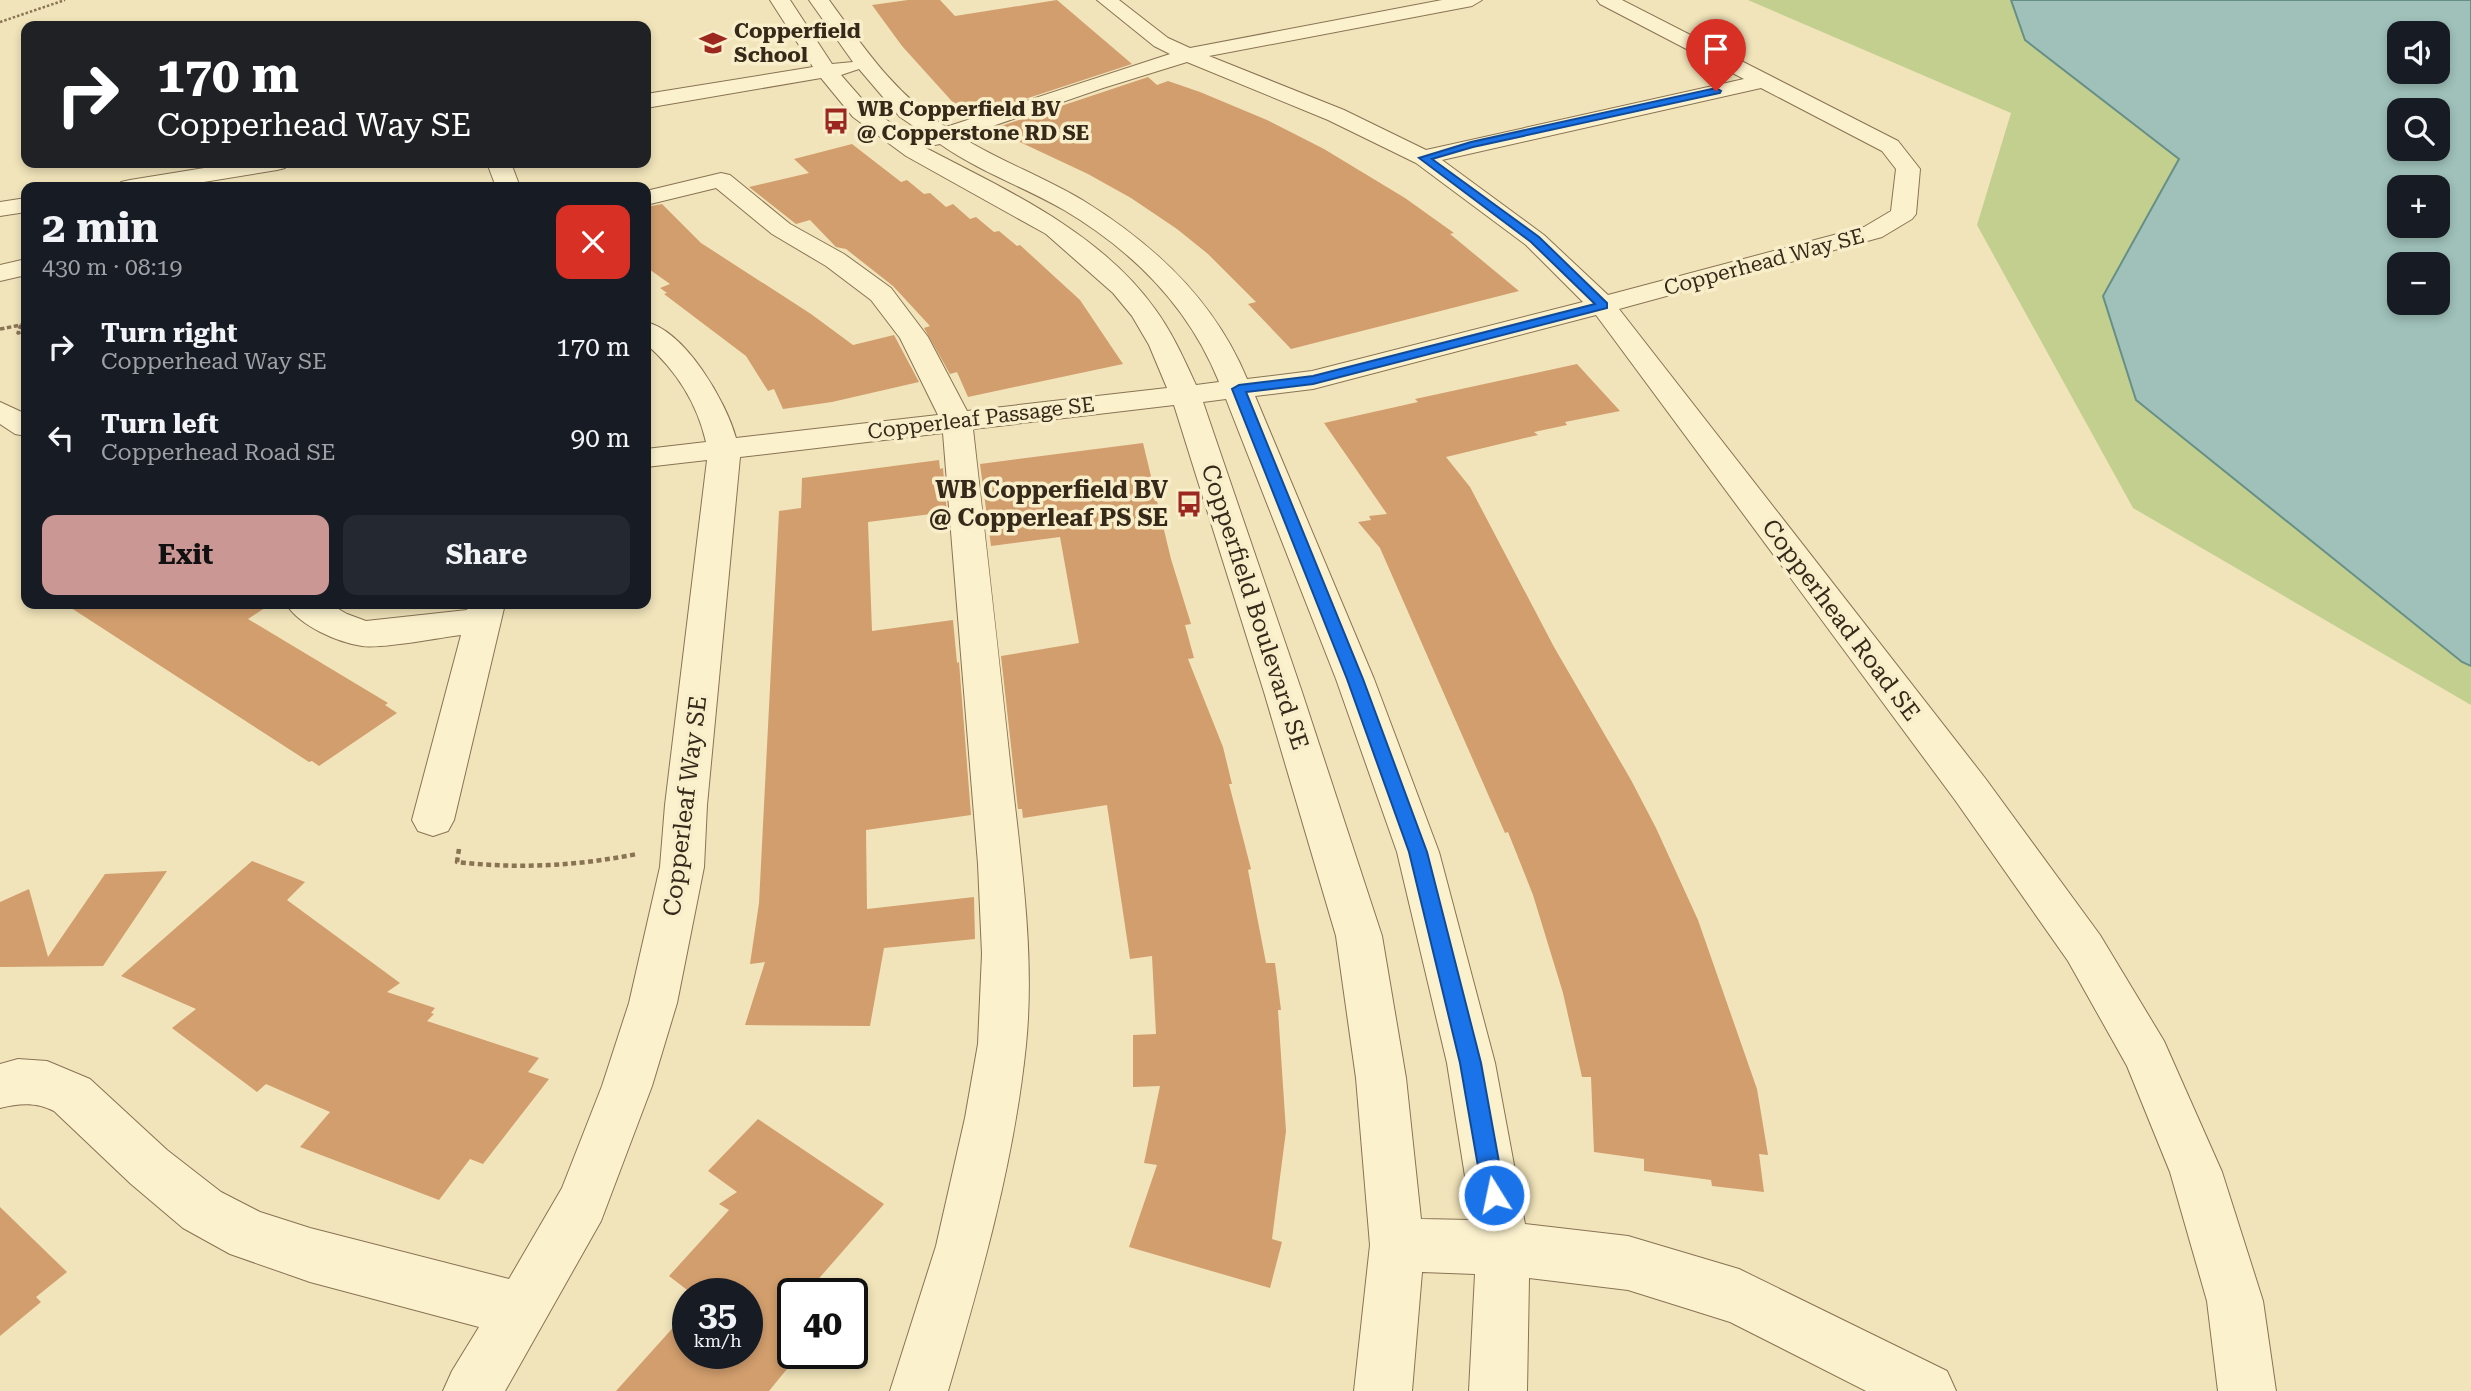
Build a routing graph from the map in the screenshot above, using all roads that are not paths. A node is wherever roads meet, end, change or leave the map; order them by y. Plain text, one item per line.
1 (780, 0) edge
2 (819, 0) edge
3 (1107, 0) edge
4 (1472, 0) edge
5 (1607, 0) edge
6 (1189, 54) junction
7 (866, 64) junction
8 (827, 71) junction
9 (1763, 80) junction
10 (651, 100) edge
11 (942, 137) junction
12 (910, 148) junction
13 (1424, 158) junction
14 (246, 168) edge
15 (161, 182) edge
16 (651, 197) edge
17 (21, 206) edge
18 (0, 209) edge
19 (21, 268) edge
20 (0, 273) edge
21 (1603, 306) junction
22 (651, 334) edge
23 (1239, 389) junction
24 (1185, 394) junction
25 (957, 421) junction
26 (723, 448) junction
27 (651, 457) edge
28 (312, 609) edge
29 (484, 613) edge
30 (433, 820) dead end
31 (0, 1086) edge
32 (1397, 1245) junction
33 (1503, 1248) junction
34 (522, 1310) junction
35 (472, 1391) edge
36 (919, 1391) edge
37 (1382, 1391) edge
38 (1498, 1391) edge
39 (1927, 1391) edge
40 (2247, 1391) edge

1 - 8 street, Copperfield Boulevard SE
2 - 7 street
3 - 6 street
4 - 6 street
5 - 9 street, Copperhead Way SE
6 - 11 street
6 - 13 street, Copperhead Road SE
7 - 8 street
7 - 11 street
8 - 10 street
8 - 12 street, Copperfield Boulevard SE
9 - 13 street
9 - 21 street, Copperhead Way SE
11 - 12 street
11 - 23 street
12 - 24 street, Copperfield Boulevard SE
13 - 21 street, Copperhead Road SE
14 - 15 street
16 - 25 street
17 - 18 street
19 - 20 street
21 - 23 street, Copperhead Way SE
21 - 40 street, Copperhead Road SE
22 - 26 street, Copperleaf Way SE
23 - 24 street, Copperleaf Passage SE
23 - 33 street
24 - 25 street, Copperleaf Passage SE
24 - 32 street, Copperfield Boulevard SE
25 - 26 street, Copperleaf Passage SE
25 - 36 street
26 - 27 street, Copperleaf Passage SE
26 - 34 street, Copperleaf Way SE
28 - 29 street
29 - 30 street
31 - 34 street
32 - 33 street
32 - 37 street, Copperfield Boulevard SE
33 - 38 street
33 - 39 street
34 - 35 street, Copperleaf Way SE

